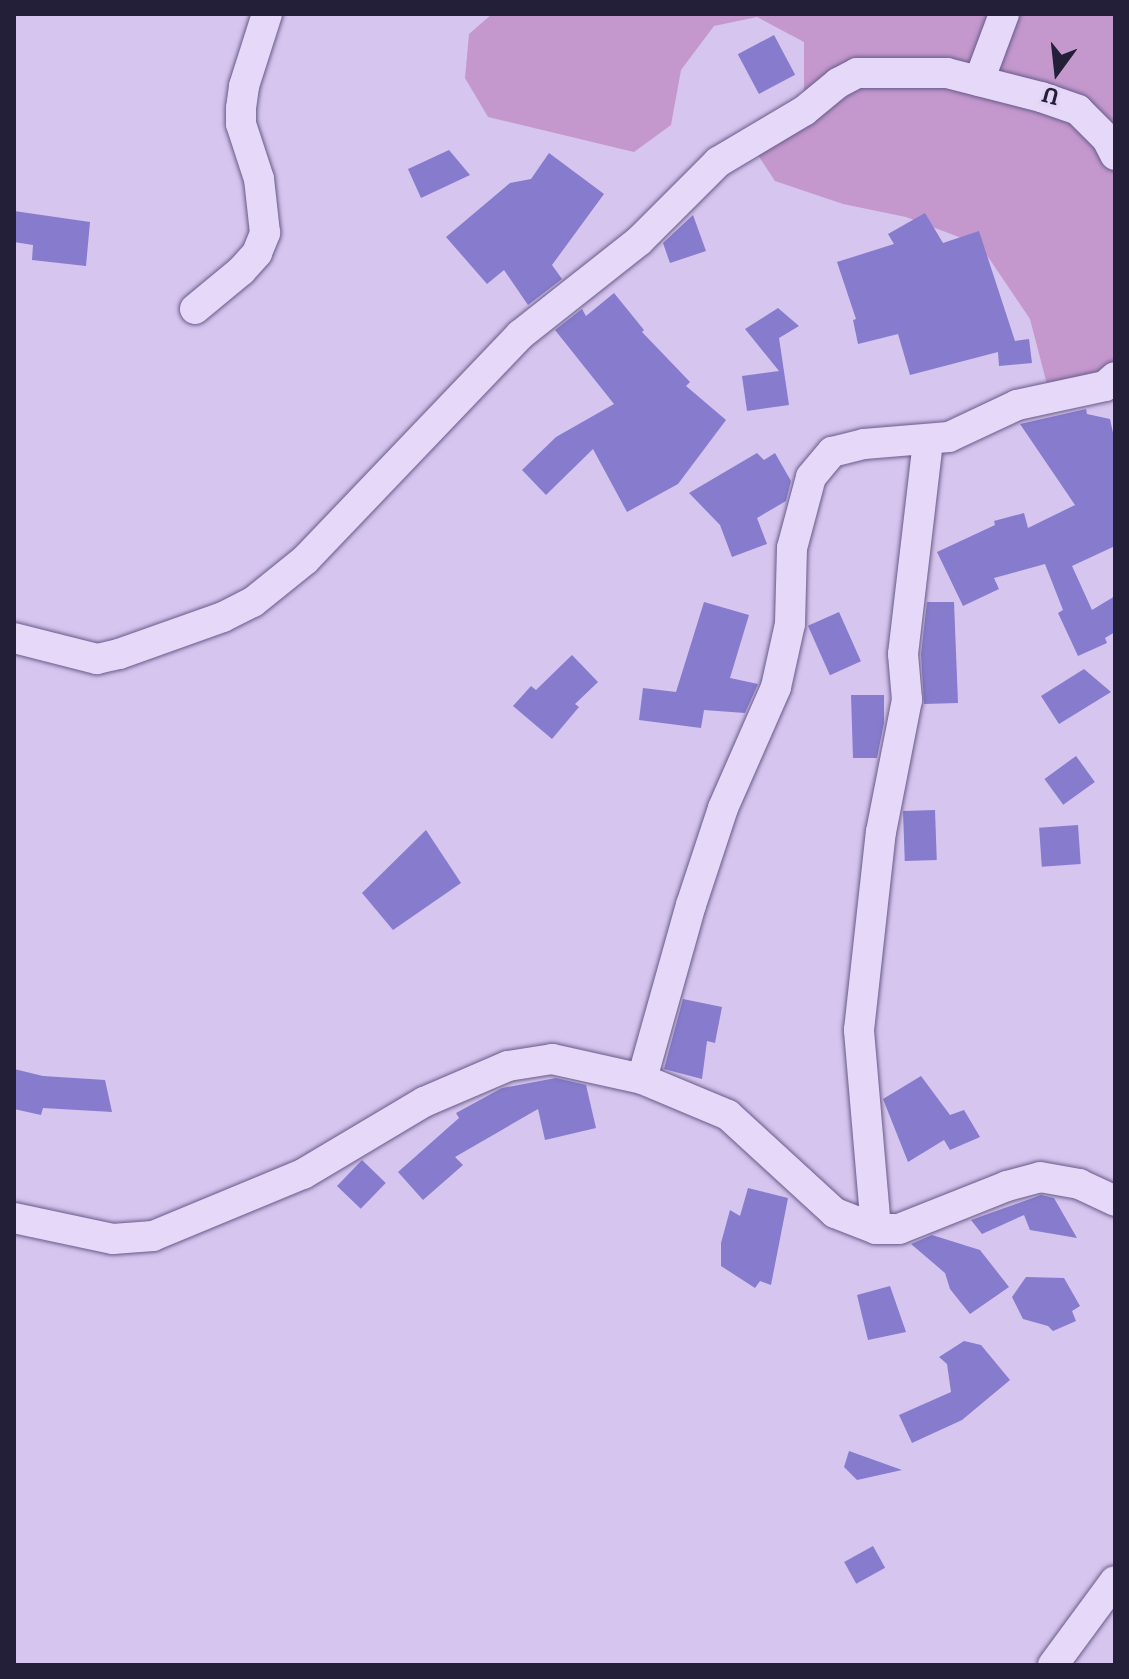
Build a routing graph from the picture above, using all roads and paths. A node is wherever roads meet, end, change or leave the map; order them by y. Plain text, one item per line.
1 (267, 14) edge
2 (1004, 14) edge
3 (979, 81) junction
4 (1115, 155) edge
5 (195, 309) dead end
6 (1115, 377) edge
7 (928, 442) junction
8 (14, 638) edge
9 (642, 1079) junction
10 (1115, 1201) edge
11 (14, 1218) edge
12 (876, 1229) junction
13 (1115, 1581) edge
14 (1053, 1665) edge

1 - 5 street
2 - 3 street
3 - 4 street
3 - 8 street
6 - 7 street
7 - 9 street
7 - 12 street
9 - 11 street
9 - 12 street
10 - 12 street
13 - 14 street

